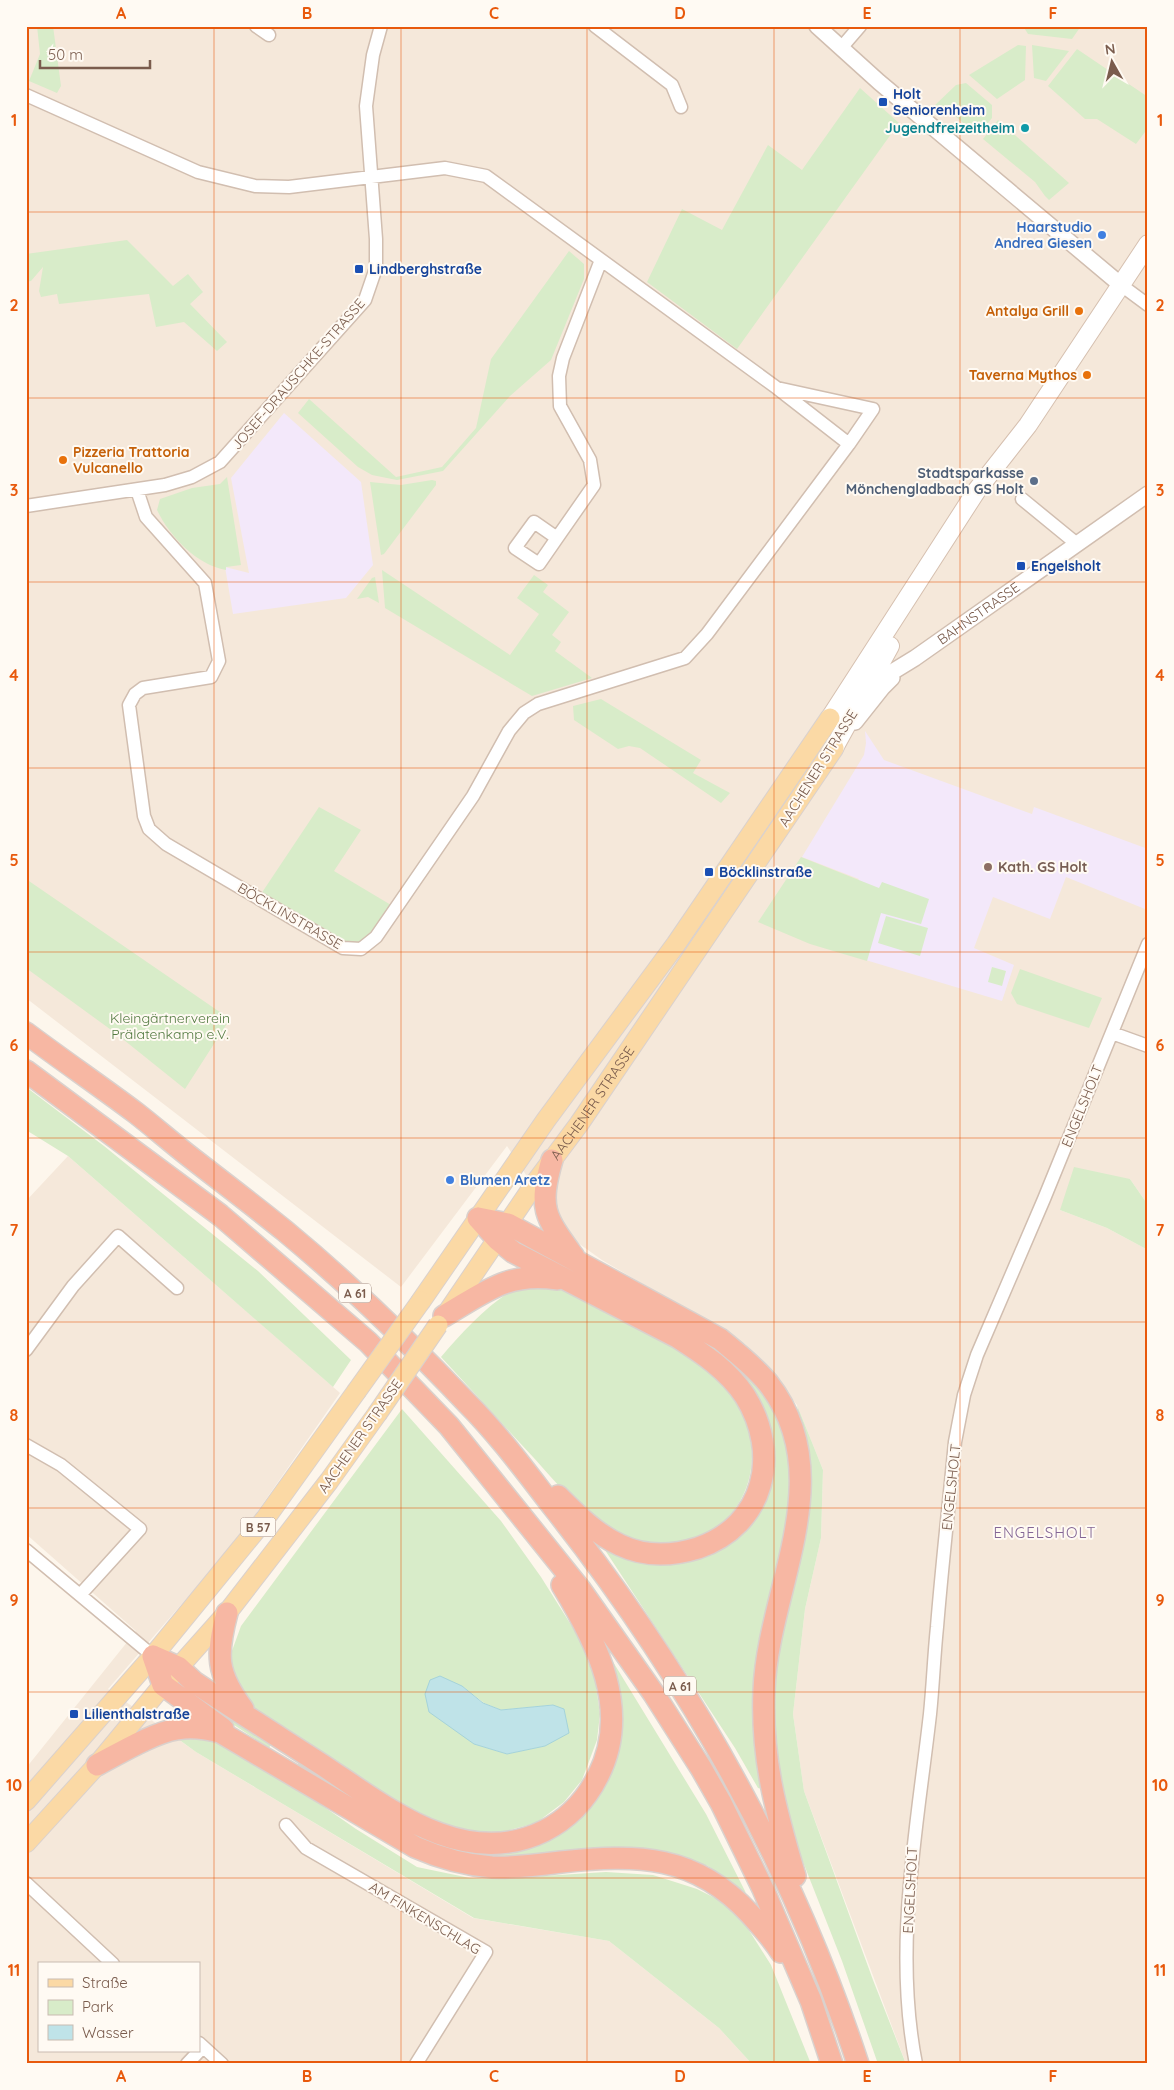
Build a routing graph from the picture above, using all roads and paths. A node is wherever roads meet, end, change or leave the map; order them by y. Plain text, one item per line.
1 (256, 26) edge
2 (382, 26) edge
3 (595, 26) edge
4 (817, 26) edge
5 (860, 26) edge
6 (269, 35) dead end
7 (841, 48) junction
8 (26, 95) edge
9 (681, 107) dead end
10 (370, 178) junction
11 (1148, 244) edge
12 (601, 260) junction
13 (1121, 285) junction
14 (1148, 305) edge
15 (777, 388) junction
16 (848, 444) junction
17 (1014, 446) junction
18 (137, 490) junction
19 (1148, 494) edge
20 (1022, 499) dead end
21 (26, 506) edge
22 (557, 538) dead end
23 (1077, 544) junction
24 (904, 665) junction
25 (868, 686) junction
26 (830, 718) junction
27 (834, 748) junction
28 (1148, 944) edge
29 (26, 1033) edge
30 (1112, 1033) junction
31 (1148, 1046) edge
32 (26, 1071) edge
33 (552, 1160) junction
34 (478, 1218) junction
35 (503, 1232) junction
36 (578, 1263) junction
37 (576, 1286) junction
38 (177, 1288) dead end
39 (441, 1321) junction
40 (26, 1350) edge
41 (26, 1445) edge
42 (507, 1448) junction
43 (509, 1500) junction
44 (26, 1550) edge
45 (80, 1595) junction
46 (227, 1613) junction
47 (152, 1656) junction
48 (178, 1667) junction
49 (163, 1685) junction
50 (249, 1717) junction
51 (256, 1753) junction
52 (97, 1765) junction
53 (26, 1801) edge
54 (286, 1825) dead end
55 (26, 1843) edge
56 (26, 1883) edge
57 (816, 1947) junction
58 (111, 1962) edge
59 (811, 2001) junction
60 (201, 2045) edge
61 (196, 2052) edge
62 (187, 2064) edge
63 (222, 2064) edge
64 (416, 2064) edge
65 (832, 2064) edge
66 (858, 2064) edge
67 (916, 2064) edge

1 - 6 street
2 - 10 street, JOSEF-DRAUSCHKE-STRASSE
3 - 9 street
4 - 7 street
5 - 7 street
7 - 13 street
8 - 10 street
10 - 12 street
10 - 18 street, JOSEF-DRAUSCHKE-STRASSE
11 - 13 main road, AACHENER STRASSE
12 - 15 street
12 - 22 street
13 - 14 street
13 - 17 main road, AACHENER STRASSE
15 - 16 street
15 - 16 street
16 - 18 street, BÖCKLINSTRASSE
17 - 25 main road, AACHENER STRASSE
17 - 26 main road, AACHENER STRASSE
18 - 21 street, JOSEF-DRAUSCHKE-STRASSE
19 - 23 street, BAHNSTRASSE
20 - 23 street
23 - 24 street, BAHNSTRASSE
24 - 25 street, BAHNSTRASSE
24 - 27 street, BAHNSTRASSE
25 - 26 street, BAHNSTRASSE
25 - 27 main road, AACHENER STRASSE
26 - 34 main road, AACHENER STRASSE
27 - 33 main road, AACHENER STRASSE
28 - 30 street, ENGELSHOLT
29 - 42 highway, A 61
30 - 31 street
30 - 67 street, ENGELSHOLT
32 - 43 highway, A 61
33 - 35 main road, AACHENER STRASSE
33 - 36 highway
34 - 35 highway
34 - 47 main road, AACHENER STRASSE / B 57, bridge
35 - 36 highway
35 - 37 highway
35 - 39 main road, AACHENER STRASSE
36 - 57 highway
37 - 39 highway
37 - 42 highway
38 - 40 street
39 - 46 main road, AACHENER STRASSE / B 57, bridge
41 - 45 street
42 - 57 highway, A 61
43 - 50 highway
43 - 59 highway, A 61
44 - 45 street
45 - 47 street
46 - 48 main road, AACHENER STRASSE / B 57
46 - 50 highway
47 - 48 highway
47 - 49 highway
47 - 53 main road, AACHENER STRASSE / B 57
48 - 49 main road, AACHENER STRASSE / B 57
48 - 50 highway
49 - 51 highway
49 - 52 main road, AACHENER STRASSE / B 57
51 - 52 highway
51 - 59 highway
52 - 55 main road, AACHENER STRASSE / B 57
54 - 64 street, AM FINKENSCHLAG
56 - 58 street
57 - 66 highway, A 61
59 - 65 highway, A 61
60 - 63 street
61 - 62 street

